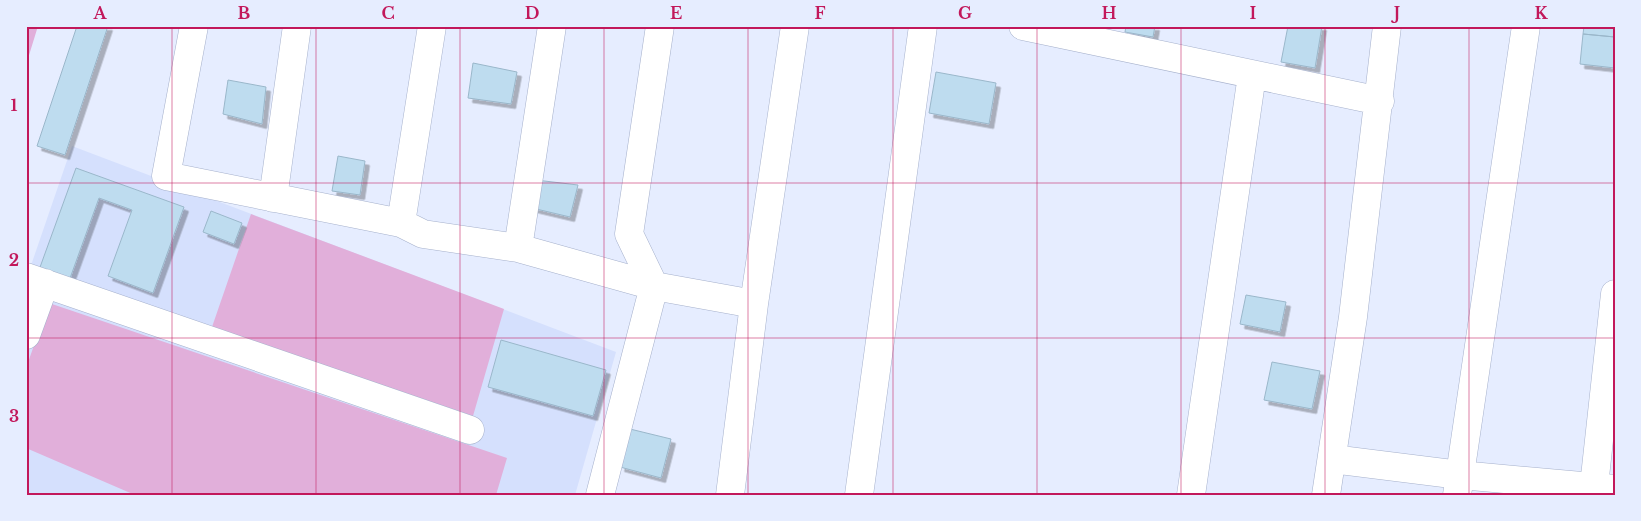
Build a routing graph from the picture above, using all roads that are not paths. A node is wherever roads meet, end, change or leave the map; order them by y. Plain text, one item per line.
1 (194, 26) edge
2 (297, 26) edge
3 (432, 26) edge
4 (552, 26) edge
5 (660, 26) edge
6 (794, 26) edge
7 (923, 26) edge
8 (1023, 26) edge
9 (1387, 26) edge
10 (1526, 26) edge
11 (1252, 75) junction
12 (1380, 101) junction
13 (273, 198) junction
14 (401, 223) junction
15 (518, 248) junction
16 (36, 280) edge
17 (654, 286) junction
18 (1615, 294) edge
19 (754, 304) junction
20 (26, 335) edge
21 (470, 430) dead end
22 (1332, 459) junction
23 (1459, 485) edge
24 (1601, 491) edge
25 (600, 495) edge
26 (730, 495) edge
27 (859, 495) edge
28 (1191, 495) edge
29 (1326, 495) edge

1 - 13 street
2 - 13 street
3 - 14 street
4 - 15 street
5 - 17 street
6 - 19 street
7 - 27 street
8 - 11 street
9 - 12 street
10 - 23 street
11 - 12 street
11 - 28 street
12 - 22 street
13 - 14 street
14 - 15 street
15 - 17 street
16 - 20 street
16 - 21 street
17 - 19 street
17 - 25 street
18 - 24 street
19 - 26 street
22 - 23 street
22 - 29 street
23 - 24 street

